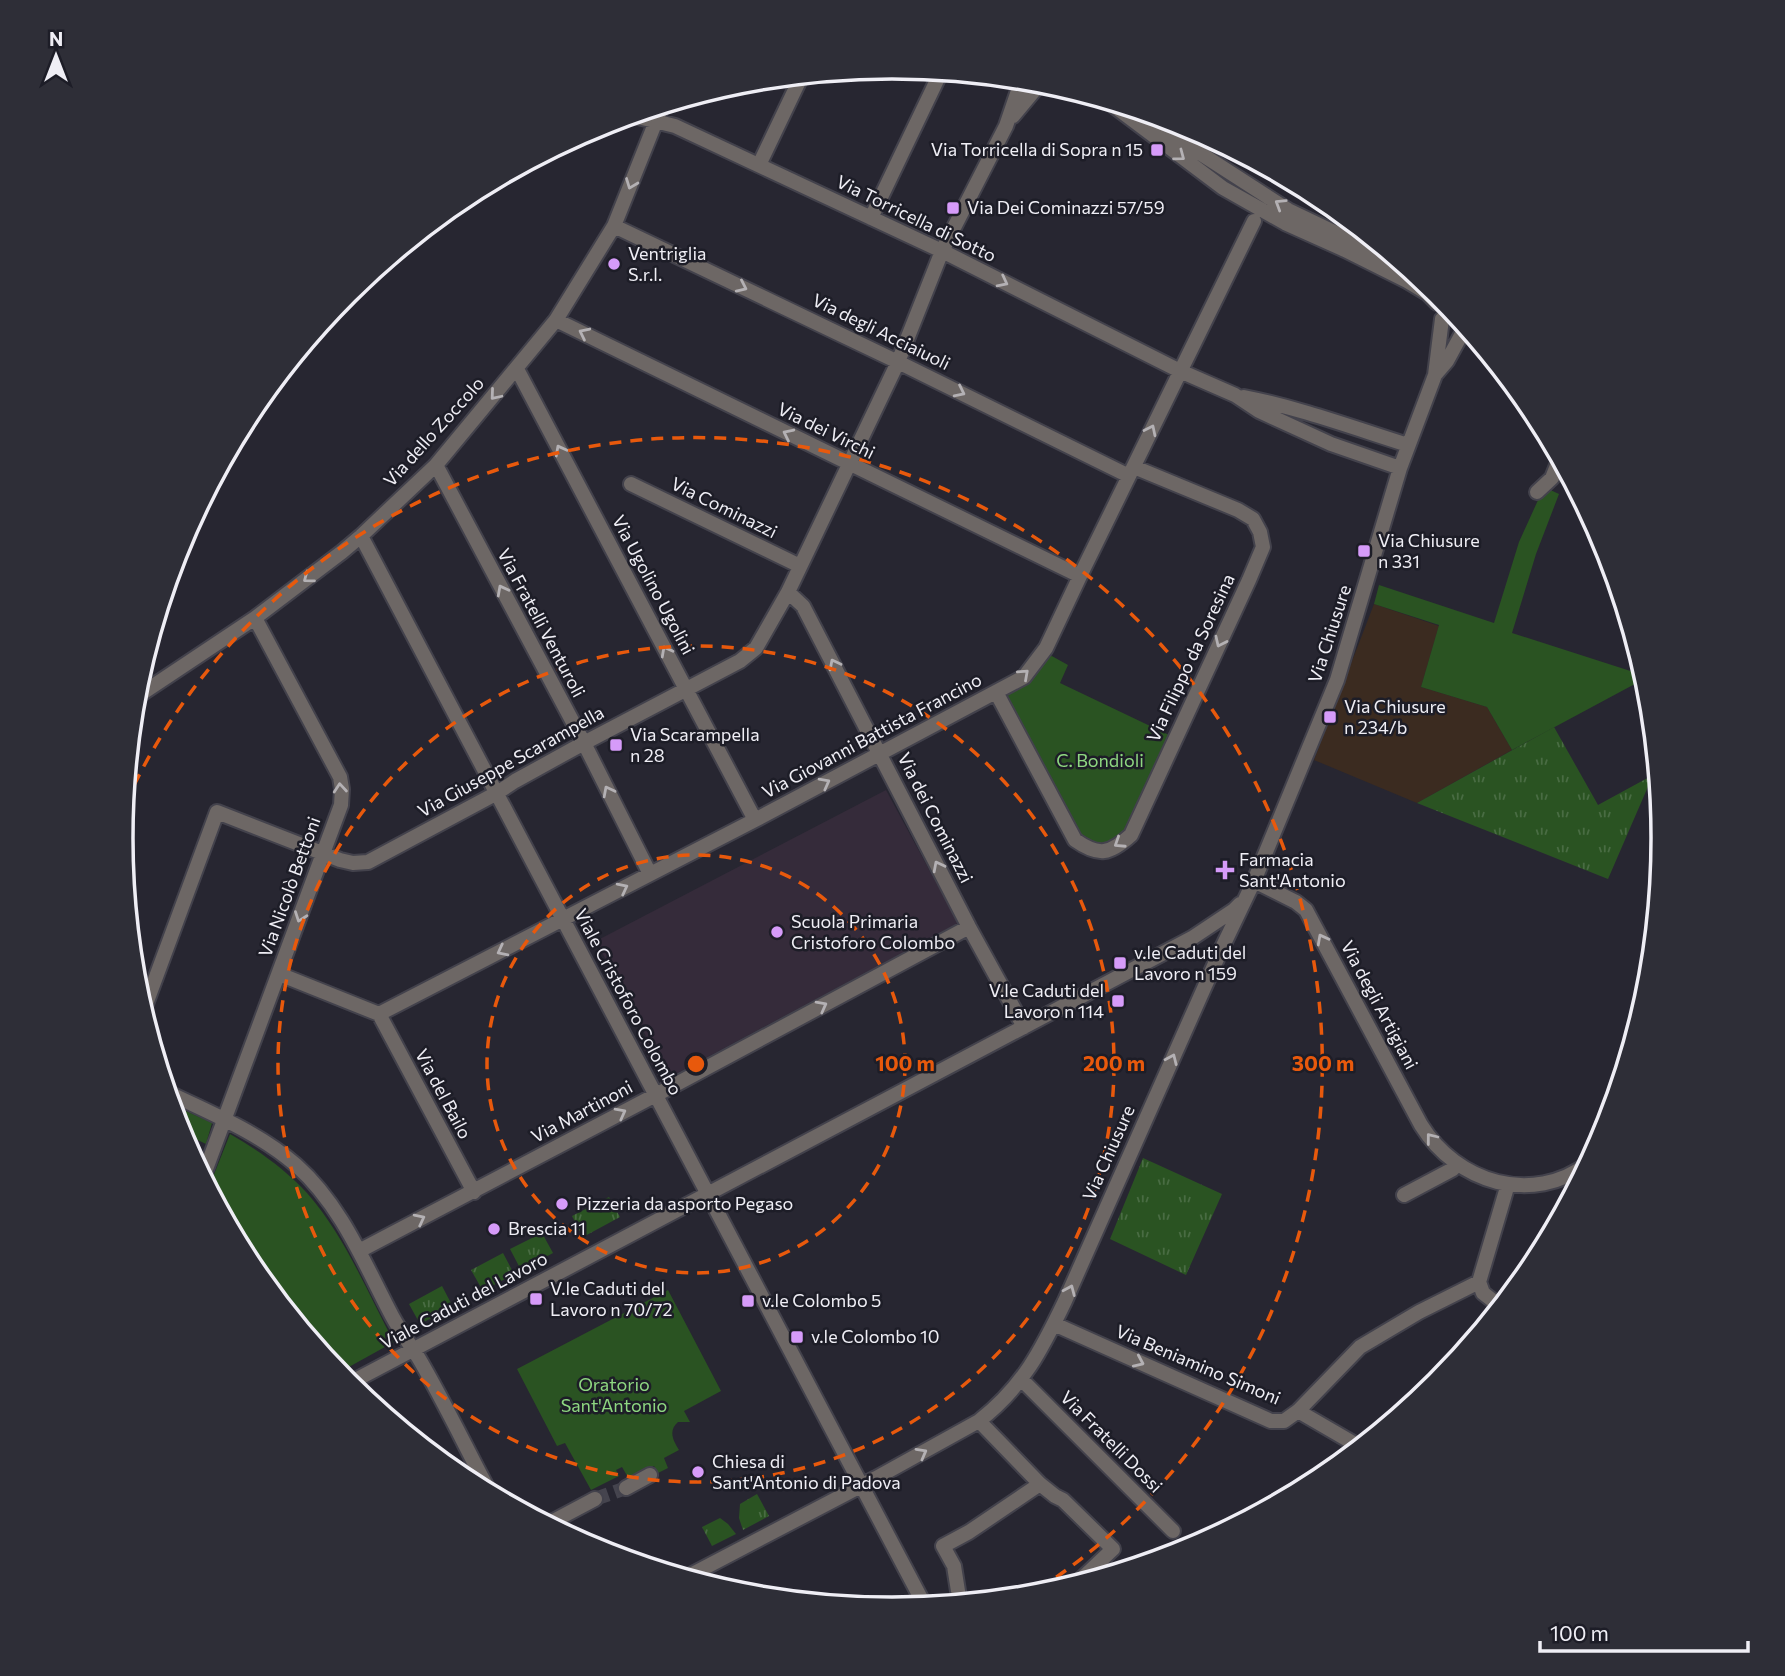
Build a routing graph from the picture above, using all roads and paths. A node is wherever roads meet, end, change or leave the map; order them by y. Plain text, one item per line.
1 (937, 80) edge
2 (797, 85) edge
3 (1018, 89) edge
4 (1033, 92) edge
5 (657, 116) edge
6 (1128, 116) edge
7 (649, 119) edge
8 (655, 120) junction
9 (1006, 126) junction
10 (1171, 132) edge
11 (759, 164) junction
12 (871, 218) junction
13 (1254, 221) dead end
14 (614, 226) junction
15 (1373, 250) edge
16 (942, 251) junction
17 (1409, 282) edge
18 (1439, 311) edge
19 (1443, 319) junction
20 (556, 320) junction
21 (1452, 325) edge
22 (1461, 335) edge
23 (898, 362) junction
24 (517, 369) junction
25 (1180, 371) junction
26 (1435, 375) junction
27 (1236, 395) junction
28 (1408, 445) junction
29 (849, 464) junction
30 (436, 465) junction
31 (1400, 468) junction
32 (1556, 469) edge
33 (1132, 471) junction
34 (631, 484) dead end
35 (1537, 492) dead end
36 (361, 536) junction
37 (800, 566) junction
38 (1080, 576) junction
39 (788, 592) junction
40 (254, 618) junction
41 (148, 689) edge
42 (686, 690) junction
43 (996, 692) junction
44 (584, 743) junction
45 (880, 754) junction
46 (497, 793) junction
47 (755, 820) junction
48 (324, 853) junction
49 (650, 874) junction
50 (1254, 881) junction
51 (1246, 898) junction
52 (562, 919) junction
53 (969, 927) junction
54 (1229, 933) junction
55 (1192, 938) junction
56 (279, 974) junction
57 (150, 994) edge
58 (379, 1014) junction
59 (1024, 1027) junction
60 (655, 1096) junction
61 (180, 1098) edge
62 (224, 1120) junction
63 (1457, 1164) junction
64 (208, 1165) edge
65 (1574, 1172) edge
66 (1508, 1184) junction
67 (474, 1192) junction
68 (707, 1195) junction
69 (1404, 1195) dead end
70 (359, 1251) junction
71 (1479, 1282) junction
72 (1494, 1301) edge
73 (1054, 1324) junction
74 (413, 1350) junction
75 (359, 1378) edge
76 (1022, 1380) junction
77 (1298, 1411) junction
78 (979, 1421) junction
79 (1352, 1442) edge
80 (480, 1475) edge
81 (650, 1475) dead end
82 (1040, 1483) junction
83 (861, 1485) junction
84 (626, 1488) tunnel mouth
85 (595, 1499) tunnel mouth
86 (557, 1519) edge
87 (1173, 1531) dead end
88 (696, 1571) edge
89 (1090, 1571) edge
90 (958, 1591) dead end
91 (920, 1596) edge

1 - 12 street
2 - 11 street
3 - 9 street
4 - 9 street
5 - 8 street, Via dello Zoccolo
6 -> 17 street
7 - 8 street, Via Torricella di Sotto
8 - 11 street, Via Torricella di Sotto
8 -> 14 street, Via dello Zoccolo
9 - 16 street
15 -> 10 street
11 - 12 street, Via Torricella di Sotto
12 - 16 street, Via Torricella di Sotto
13 - 25 street, Via Giovanni Battista Francino
14 - 20 street, Via dello Zoccolo
14 -> 23 street, Via degli Acciaiuoli
16 - 23 street
16 -> 25 street, Via Torricella di Sotto
18 - 19 street
19 - 21 street
19 - 26 street, Via Chiusure
20 - 24 street, Via dello Zoccolo
29 -> 20 street, Via dei Virchi
22 - 26 street, Via Chiusure
23 - 29 street
23 -> 33 street, Via degli Acciaiuoli
24 -> 30 street, Via dello Zoccolo
42 -> 24 street, Via Ugolino Ugolini
25 - 27 street
33 -> 25 street, Via Giovanni Battista Francino
26 - 28 street, Via Chiusure
27 - 28 street
27 - 31 street
28 - 31 street, Via Chiusure
29 - 37 street
29 - 38 street, Via dei Virchi
30 - 36 street, Via dello Zoccolo
44 -> 30 street, Via Fratelli Venturoli
31 - 50 street, Via Chiusure
32 - 35 street
33 - 38 street, Via Giovanni Battista Francino
33 -> 43 street, Via Filippo da Soresina
34 - 37 street, Via Cominazzi
36 -> 40 street, Via dello Zoccolo
36 - 46 street, Viale Cristoforo Colombo
37 - 39 street
43 -> 38 street, Via Giovanni Battista Francino
39 - 42 street, Via Giuseppe Scarampella
45 -> 39 street, Via dei Cominazzi
40 - 41 street, Via dello Zoccolo
48 -> 40 street, Via Nicolò Bettoni
42 - 44 street, Via Giuseppe Scarampella
42 - 47 street, Via Ugolino Ugolini
43 - 45 street, Via Giovanni Battista Francino
44 - 46 street, Via Giuseppe Scarampella
49 -> 44 street, Via Fratelli Venturoli
47 -> 45 street, Via Giovanni Battista Francino
53 -> 45 street, Via dei Cominazzi
46 - 48 street, Via Giuseppe Scarampella
46 - 52 street, Viale Cristoforo Colombo
47 - 49 street, Via Giovanni Battista Francino
48 -> 56 street, Via Nicolò Bettoni
48 - 57 street, Via Giuseppe Scarampella
52 -> 49 street, Via Giovanni Battista Francino
50 - 51 street, Via Chiusure
63 -> 50 street, Via degli Artigiani
51 - 54 street, Via Chiusure
51 - 55 street, Viale Caduti del Lavoro
52 -> 58 street, Via Giovanni Battista Francino
52 - 60 street, Viale Cristoforo Colombo
53 - 59 street, Via dei Cominazzi
60 -> 53 street, Via Martinoni
54 - 55 street, Viale Caduti del Lavoro
73 -> 54 street, Via Chiusure
55 - 59 street, Viale Caduti del Lavoro
56 - 58 street
56 - 62 street, Via Nicolò Bettoni
58 - 67 street, Via del Bailo
59 - 68 street, Viale Caduti del Lavoro
67 -> 60 street, Via Martinoni
60 - 68 street, Viale Cristoforo Colombo
61 - 62 street
62 - 64 street, Via Nicolò Bettoni
62 - 70 street
63 - 66 street, Via degli Artigiani
63 - 69 street
65 - 66 street
66 - 71 street
70 -> 67 street, Via Martinoni
68 - 74 street, Viale Caduti del Lavoro
68 - 83 street, Viale Cristoforo Colombo
70 - 74 street
71 - 72 street
71 - 77 street
73 - 76 street, Via Chiusure
73 -> 77 street, Via Beniamino Simoni
74 - 75 street, Viale Caduti del Lavoro
74 - 80 street
76 - 78 street, Via Chiusure
76 - 87 street, Via Fratelli Dossi
77 - 79 street, Via Beniamino Simoni
78 - 82 street
83 -> 78 street, Via Chiusure
81 - 84 street
82 - 89 street
82 - 90 street
83 - 88 street, Via Chiusure
83 - 91 street, Viale Cristoforo Colombo
85 - 86 street

